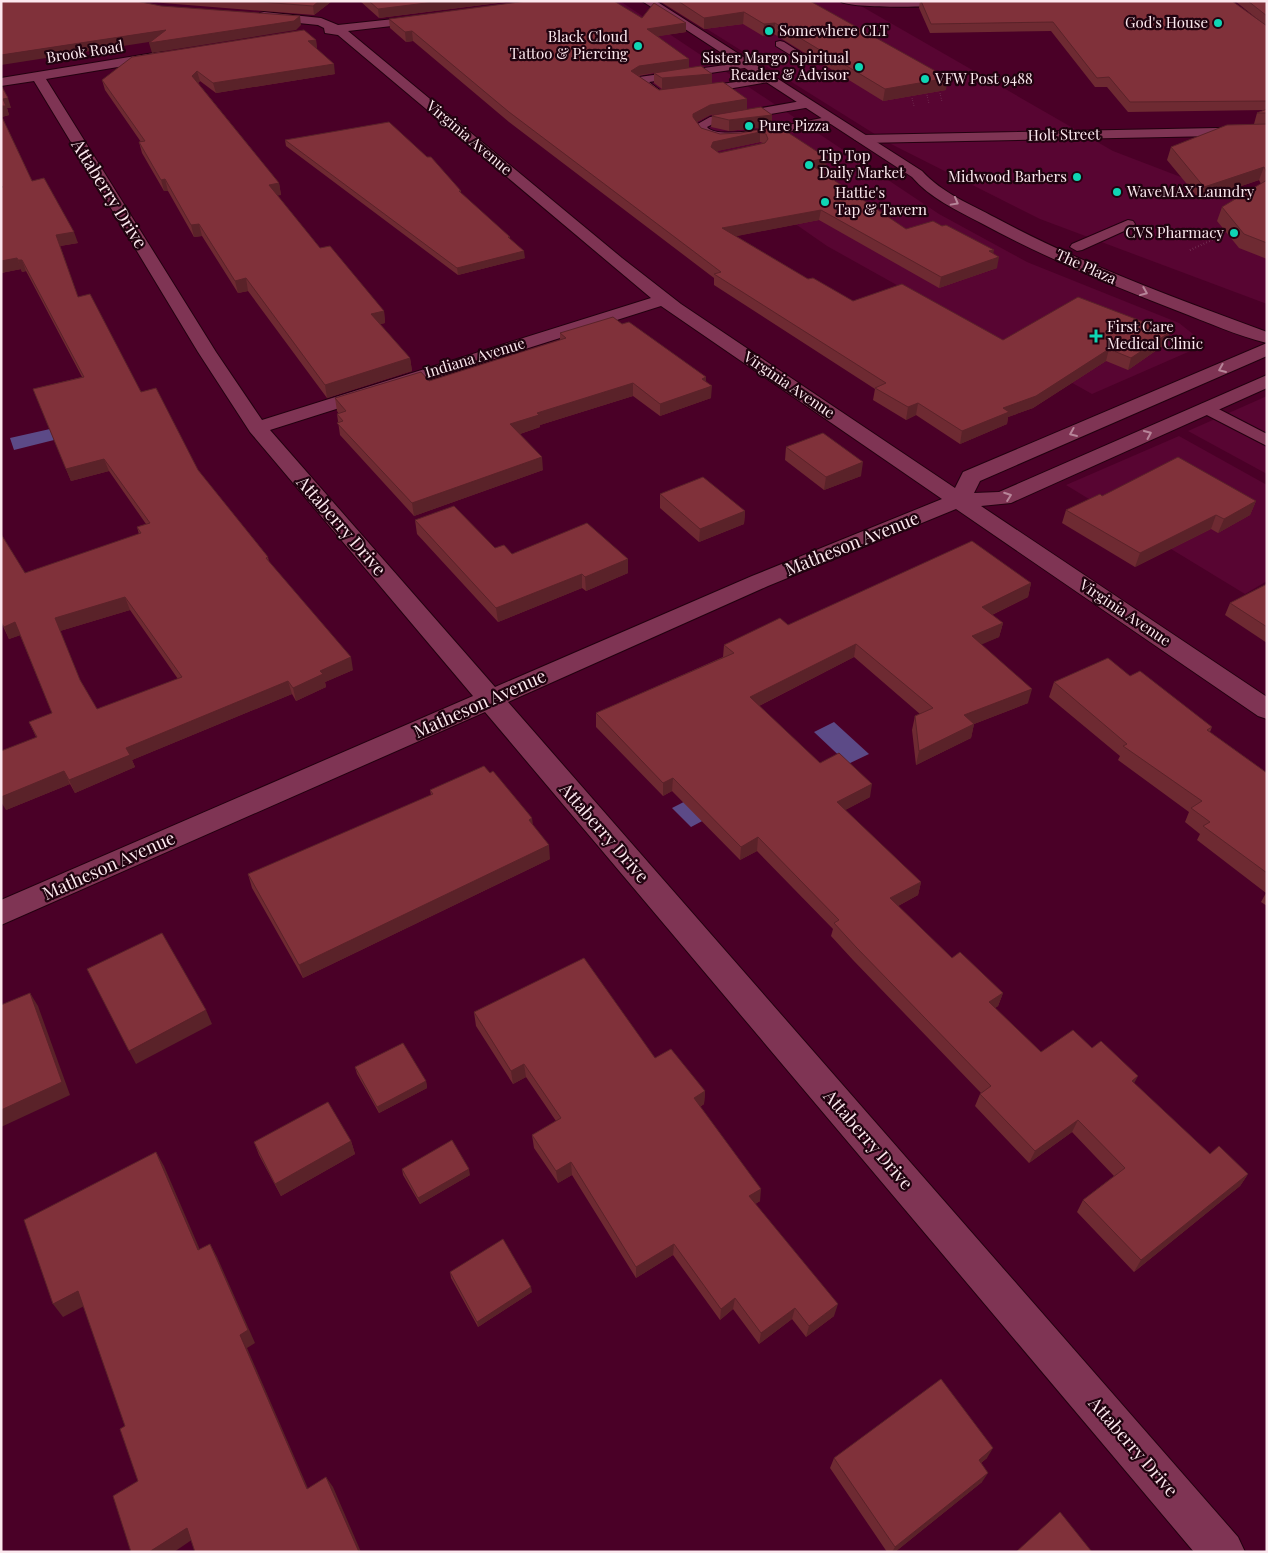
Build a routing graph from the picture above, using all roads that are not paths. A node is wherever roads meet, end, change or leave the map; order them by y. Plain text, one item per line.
1 (648, 1) edge
2 (846, 1) edge
3 (996, 1) edge
4 (870, 2) edge
5 (255, 16) edge
6 (438, 16) edge
7 (337, 29) junction
8 (302, 34) edge
9 (780, 44) edge
10 (175, 54) edge
11 (806, 60) edge
12 (746, 64) junction
13 (38, 76) junction
14 (770, 80) junction
15 (1, 82) edge
16 (807, 104) junction
17 (831, 120) junction
18 (845, 128) junction
19 (1267, 131) edge
20 (861, 139) junction
21 (790, 141) edge
22 (917, 174) junction
23 (1128, 224) dead end
24 (1077, 247) junction
25 (1102, 257) dead end
26 (664, 299) junction
27 (1267, 338) edge
28 (1267, 350) edge
29 (1267, 382) edge
30 (1207, 408) junction
31 (257, 428) junction
32 (1267, 440) edge
33 (960, 500) junction
34 (489, 699) junction
35 (1267, 710) edge
36 (1, 913) edge
37 (1222, 1552) edge

1 - 12 street, The Plaza
2 - 4 street
3 - 4 street
5 - 7 street
6 - 7 street
7 - 8 street
7 - 26 street, Virginia Avenue
9 - 11 lane
10 - 13 street, Brook Road
12 - 14 street, The Plaza
12 - 14 lane
13 - 15 street, Brook Road
13 - 31 street, Attaberry Drive
14 - 16 street, The Plaza
16 - 17 street, The Plaza
16 - 17 lane
17 - 18 street, The Plaza
18 - 20 street, The Plaza
18 - 21 lane
19 - 20 street, Holt Street
20 - 22 street, The Plaza
22 - 24 street, The Plaza
22 -> 27 street, The Plaza
23 - 24 lane
24 - 25 street, The Plaza
26 - 31 street, Indiana Avenue
26 - 33 street, Virginia Avenue
28 -> 33 street
29 - 30 street, Matheson Avenue
30 - 32 lane
33 -> 30 street, Matheson Avenue
31 - 34 street, Attaberry Drive
33 - 34 street, Matheson Avenue
33 - 35 street, Virginia Avenue
34 - 36 street, Matheson Avenue
34 - 37 street, Attaberry Drive

